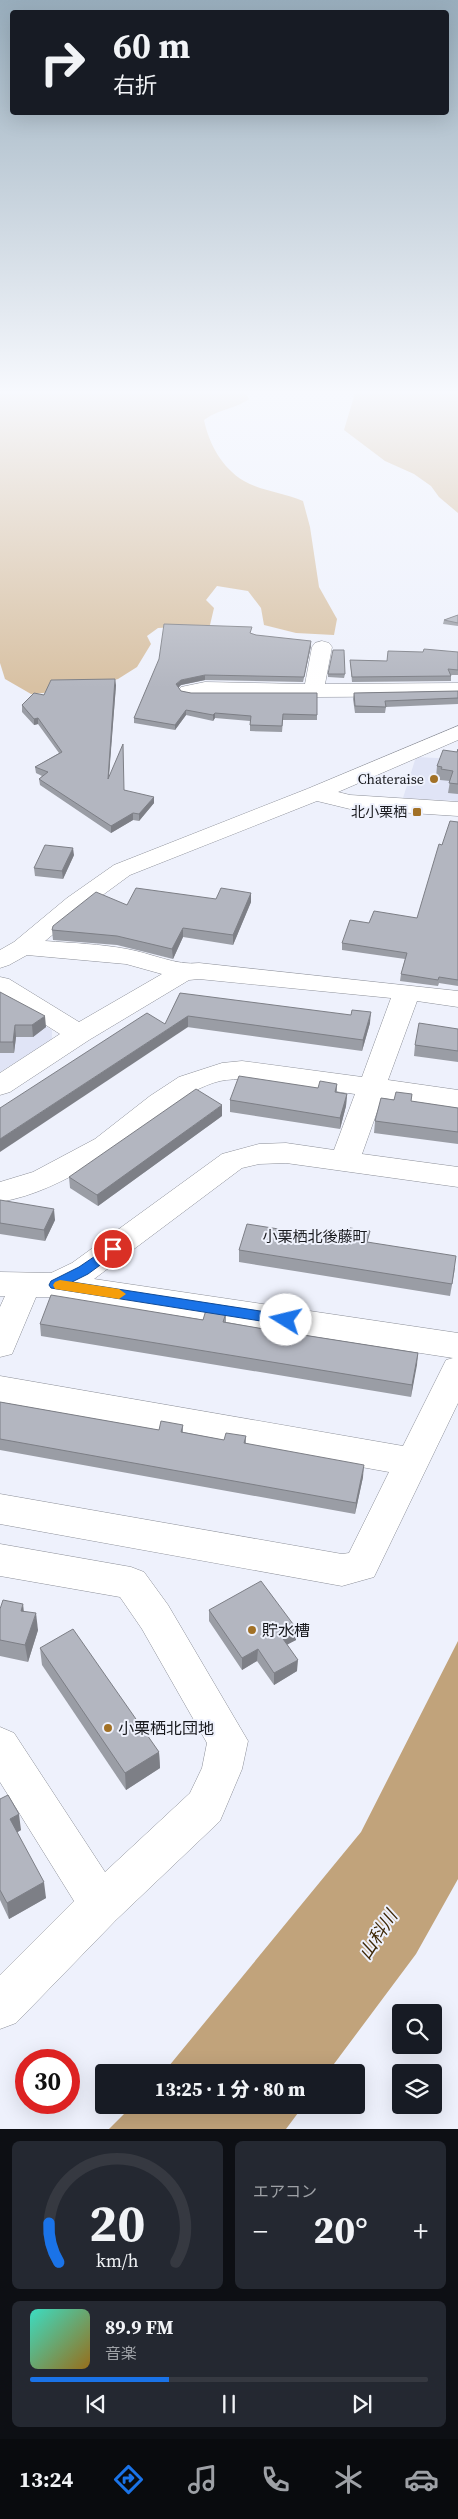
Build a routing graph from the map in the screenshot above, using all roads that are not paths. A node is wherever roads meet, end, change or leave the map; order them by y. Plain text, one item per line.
1 (322, 647) dead end
2 (458, 689) edge
3 (314, 690) junction
4 (188, 691) edge
5 (458, 732) edge
6 (315, 794) junction
7 (458, 809) edge
8 (23, 947) junction
9 (0, 960) edge
10 (182, 974) junction
11 (0, 985) edge
12 (407, 992) junction
13 (458, 999) edge
14 (79, 1034) junction
15 (0, 1086) edge
16 (373, 1088) junction
17 (458, 1099) edge
18 (345, 1160) junction
19 (458, 1177) edge
20 (0, 1192) edge
21 (12, 1285) edge
22 (56, 1285) junction
23 (0, 1345) edge
24 (458, 1346) edge
25 (458, 1369) edge
26 (0, 1389) edge
27 (411, 1462) junction
28 (0, 1509) edge
29 (0, 1560) edge
30 (0, 1746) edge
31 (101, 1905) junction
32 (0, 2007) edge

1 - 3 street
2 - 3 street
3 - 4 street
5 - 6 street
6 - 7 street
6 - 8 street
8 - 9 street
8 - 10 street
10 - 12 street
10 - 14 street
11 - 14 street
12 - 13 street
12 - 16 street
14 - 15 street
16 - 17 street
16 - 18 street
16 - 20 street
18 - 19 street
18 - 22 street
21 - 22 street
21 - 23 street
22 - 24 street
25 - 27 street
26 - 27 street
27 - 28 street
29 - 31 street
30 - 31 street
31 - 32 street

